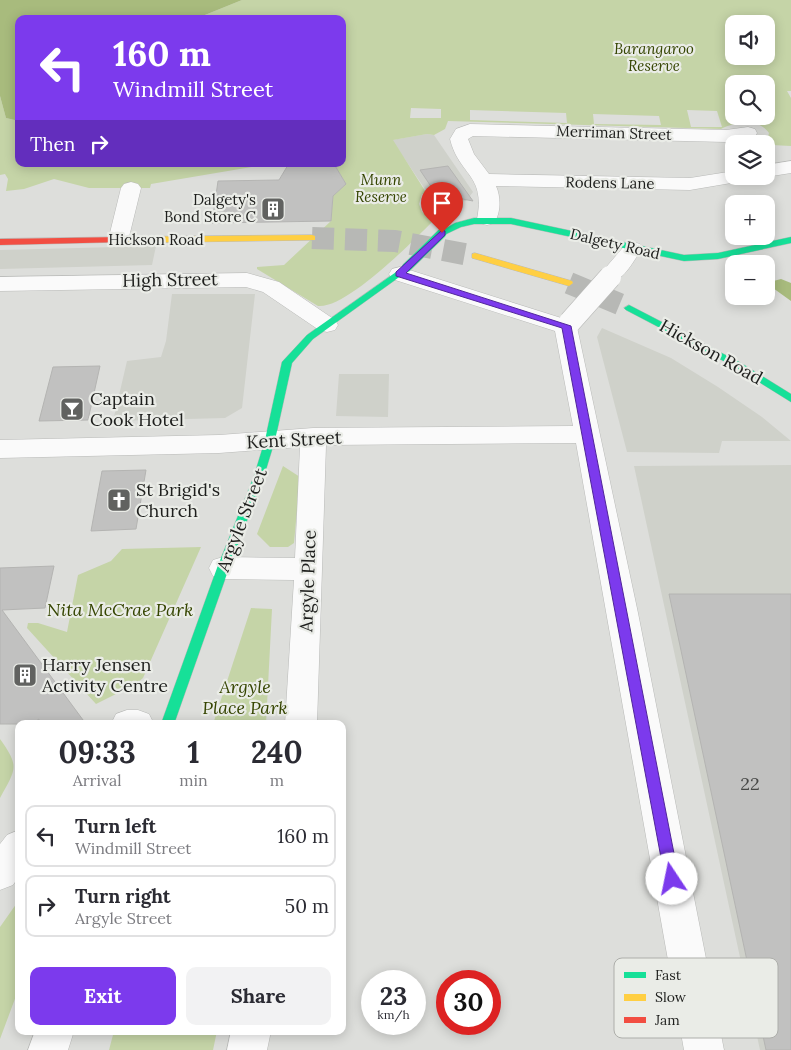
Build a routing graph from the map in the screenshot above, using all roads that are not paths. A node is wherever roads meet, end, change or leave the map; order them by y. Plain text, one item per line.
1 (748, 133) dead end
2 (791, 166) edge
3 (775, 169) edge
4 (725, 178) edge
5 (482, 180) junction
6 (131, 188) dead end
7 (487, 219) junction
8 (442, 233) joint
9 (312, 238) tunnel mouth
10 (791, 240) edge
11 (118, 241) junction
12 (0, 242) edge
13 (634, 248) junction
14 (475, 256) tunnel mouth
15 (403, 271) junction
16 (569, 283) tunnel mouth
17 (0, 284) edge
18 (629, 308) tunnel mouth
19 (568, 324) junction
20 (327, 325) junction
21 (791, 399) edge
22 (588, 434) junction
23 (313, 437) junction
24 (270, 440) junction
25 (0, 449) edge
26 (223, 568) junction
27 (309, 569) junction
28 (168, 720) edge
29 (301, 720) edge
30 (15, 852) edge
31 (0, 873) edge
32 (687, 958) edge
33 (54, 1035) edge
34 (250, 1035) edge
35 (48, 1050) edge
36 (247, 1050) edge

1 - 5 street, Merriman Street
2 - 3 street
4 - 5 street, Rodens Lane
5 - 7 street
6 - 11 street
7 - 8 street, Dalgety Road
7 - 13 street, Dalgety Road
8 - 15 street, Argyle Street, bridge
9 - 11 street, Hickson Road
10 - 13 street, Dalgety Road
11 - 12 street, Hickson Road
13 - 19 street, bridge
14 - 16 street
15 - 19 street
15 - 20 street, Argyle Street
17 - 20 street, High Street
18 - 21 street, Hickson Road
19 - 22 street
20 - 24 street, Argyle Street
22 - 23 street, Kent Street
22 - 32 street
23 - 24 street, Kent Street
23 - 27 street, Argyle Place
24 - 25 street, Kent Street
24 - 26 street, Argyle Street
26 - 27 street
26 - 28 street, Argyle Street
27 - 29 street, Argyle Place
30 - 31 street
33 - 35 street
34 - 36 street

